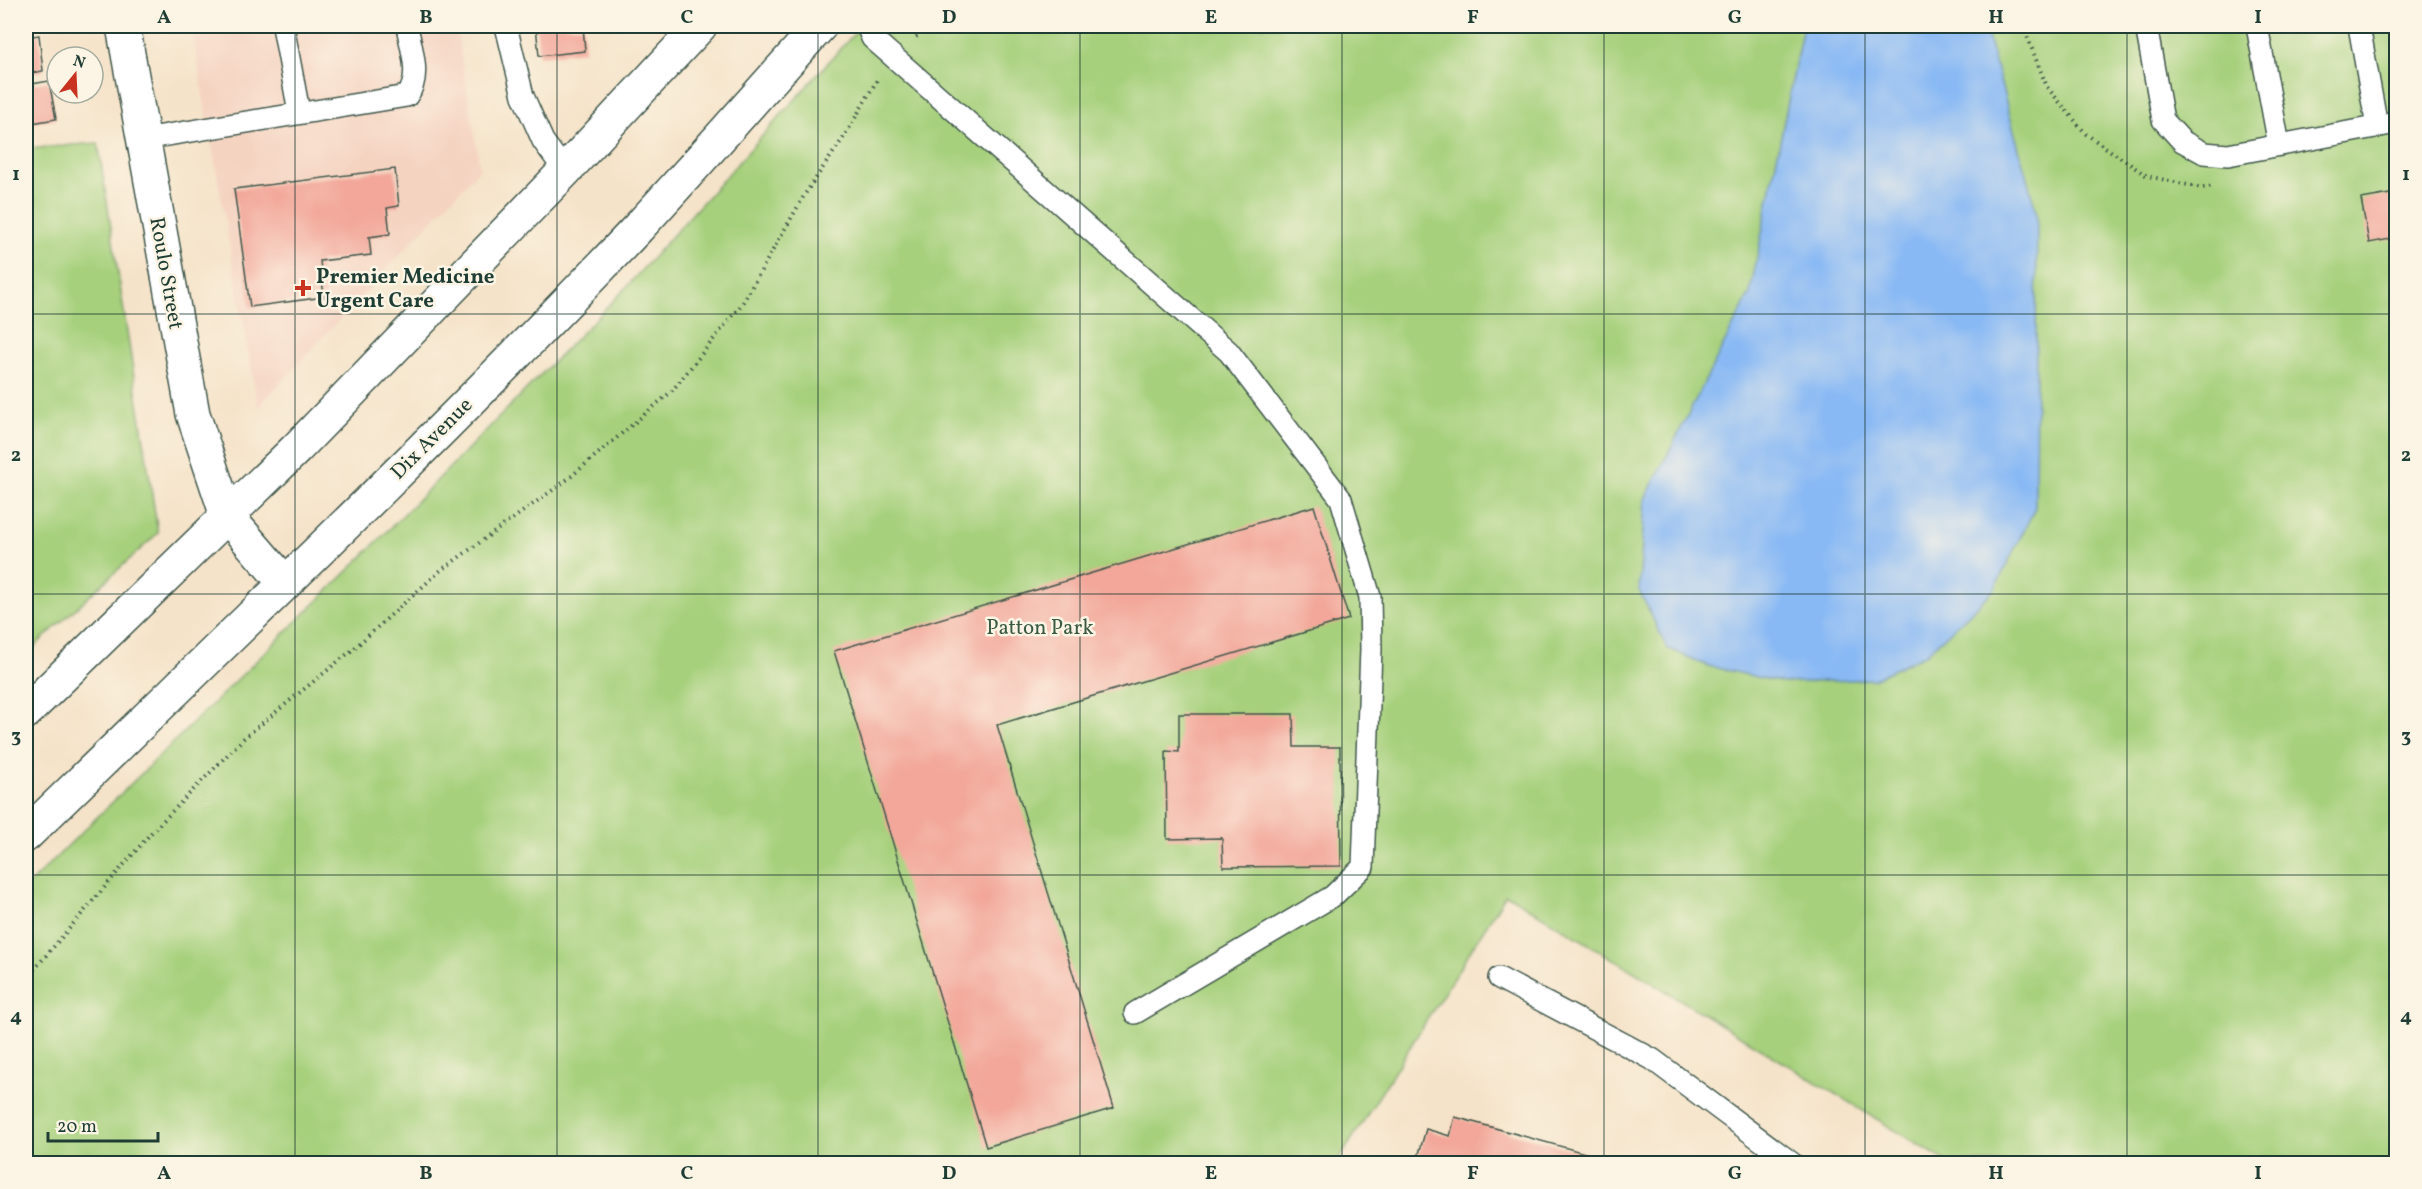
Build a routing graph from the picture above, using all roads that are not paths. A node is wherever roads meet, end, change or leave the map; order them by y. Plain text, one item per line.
1 (123, 26) edge
2 (283, 26) edge
3 (406, 26) edge
4 (506, 26) edge
5 (699, 26) edge
6 (820, 26) edge
7 (867, 26) edge
8 (2146, 26) edge
9 (2257, 26) edge
10 (2358, 26) edge
11 (299, 112) junction
12 (2387, 125) edge
13 (143, 139) junction
14 (2279, 145) junction
15 (565, 171) junction
16 (227, 516) junction
17 (285, 584) junction
18 (26, 712) edge
19 (26, 835) edge
20 (1499, 978) dead end
21 (1135, 1012) dead end
22 (1792, 1164) edge

1 - 13 street, Roulo Street
2 - 11 lane
3 - 11 lane
4 - 15 lane
5 - 15 street
6 - 17 street, Dix Avenue
7 - 21 lane
8 - 14 lane
9 - 14 lane
10 - 12 lane
11 - 13 lane
12 - 14 lane
13 - 16 street, Roulo Street
15 - 16 street
16 - 17 street
16 - 18 street
17 - 19 street, Dix Avenue
20 - 22 lane

